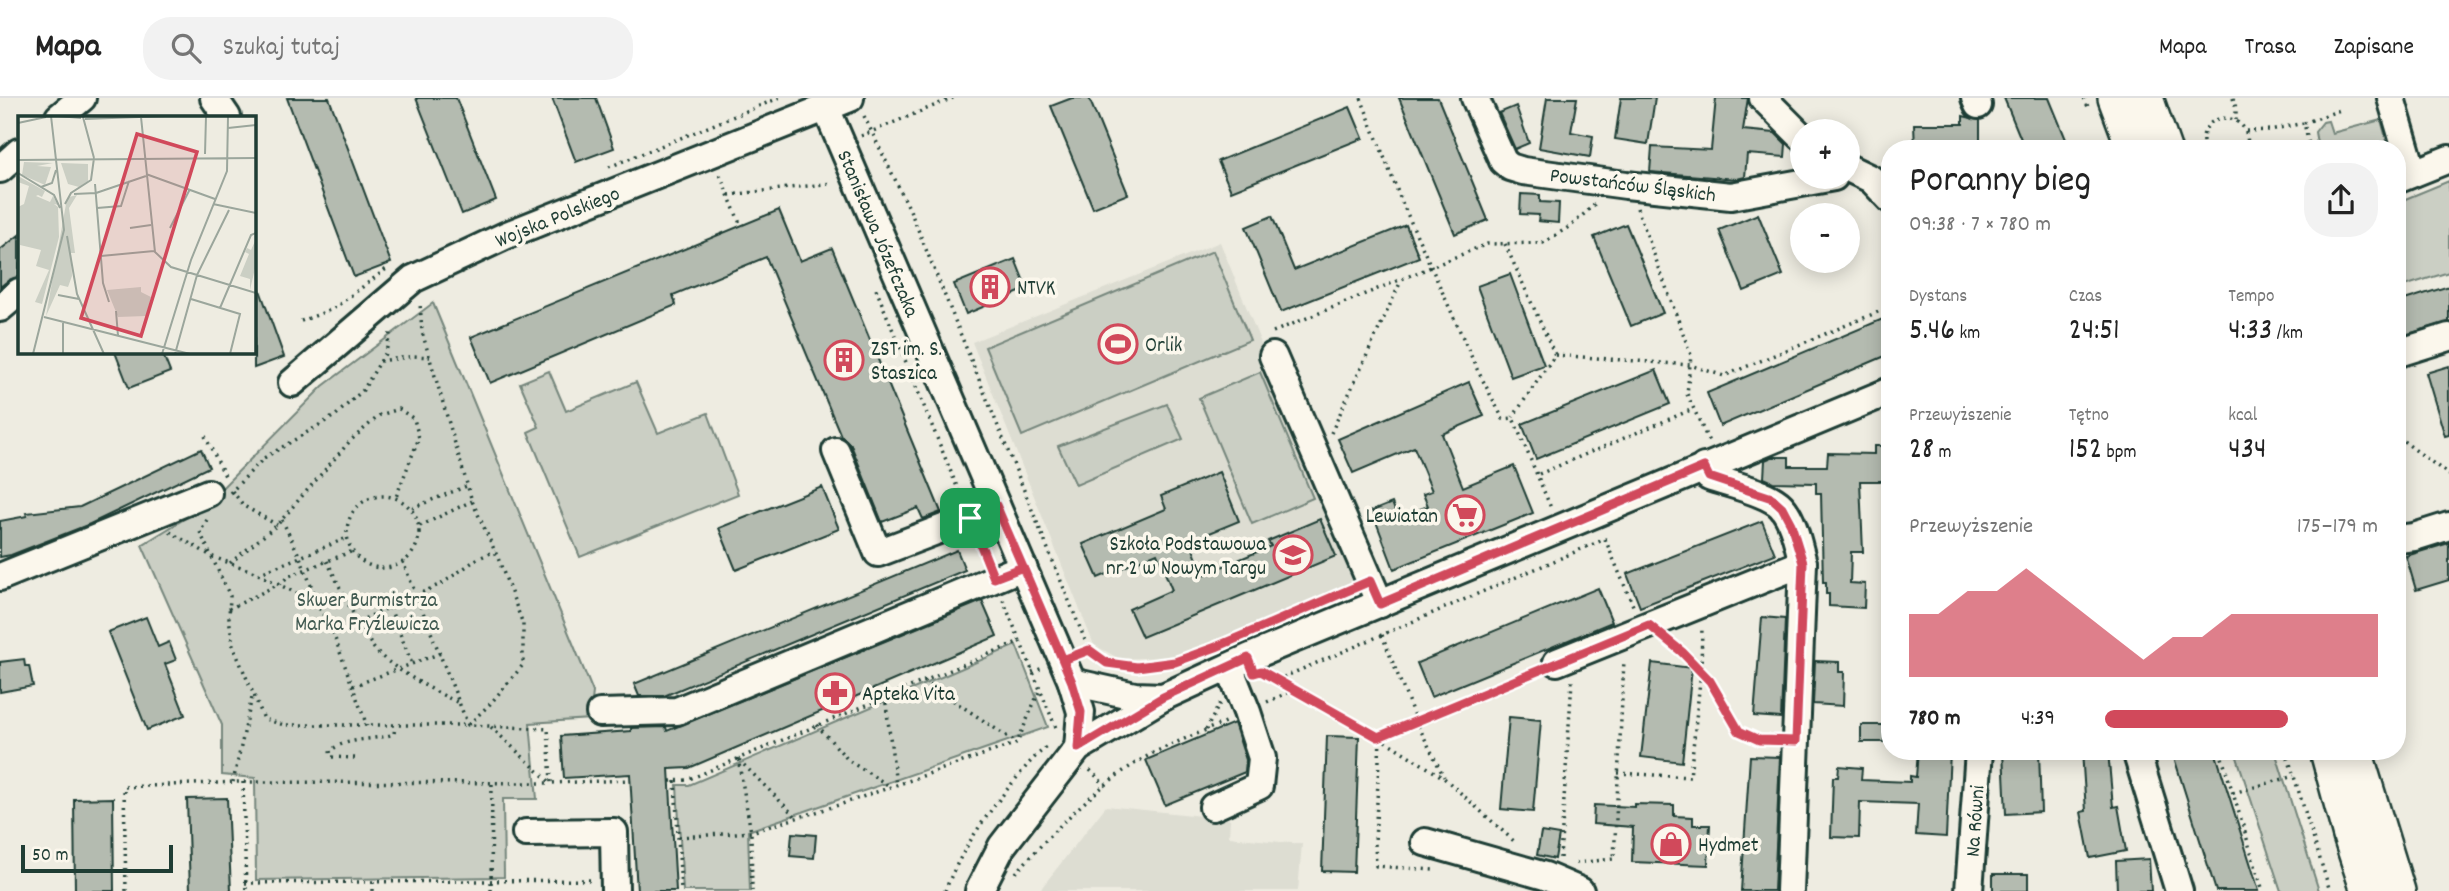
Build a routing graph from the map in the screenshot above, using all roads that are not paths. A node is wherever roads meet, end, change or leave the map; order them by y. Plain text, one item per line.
1 (82, 98) edge
2 (214, 98) edge
3 (1475, 98) edge
4 (1763, 98) edge
5 (2115, 98) edge
6 (2146, 98) edge
7 (2390, 98) edge
8 (856, 104) edge
9 (826, 108) junction
10 (60, 116) edge
11 (226, 116) edge
12 (1790, 125) edge
13 (2131, 140) edge
14 (2161, 140) edge
15 (2398, 140) edge
16 (18, 153) edge
17 (2449, 159) edge
18 (0, 169) edge
19 (1860, 176) edge
20 (2406, 176) edge
21 (1790, 184) edge
22 (1881, 190) edge
23 (18, 293) edge
24 (0, 308) edge
25 (2449, 337) edge
26 (1269, 345) road end
27 (2406, 350) edge
28 (292, 383) dead end
29 (1881, 394) edge
30 (836, 451) dead end
31 (1702, 457) junction
32 (219, 498) road end
33 (996, 505) junction
34 (2449, 526) edge
35 (2406, 538) edge
36 (1803, 563) junction
37 (1023, 567) junction
38 (0, 577) edge
39 (1380, 604) junction
40 (1565, 658) road end
41 (1239, 662) junction
42 (1068, 671) junction
43 (1163, 697) junction
44 (600, 713) dead end
45 (1064, 743) junction
46 (1978, 760) edge
47 (2139, 760) edge
48 (2329, 760) edge
49 (2358, 760) edge
50 (1213, 807) dead end
51 (526, 833) dead end
52 (1425, 842) dead end
53 (605, 886) edge
54 (979, 891) edge
55 (1580, 891) edge
56 (1790, 891) edge
57 (1969, 891) edge
58 (2179, 891) edge
59 (2368, 891) edge
60 (2398, 891) edge

1 - 10 street
2 - 11 street
3 - 21 street, Powstańców Śląskich
4 - 12 street
5 - 13 main road
6 - 14 main road
7 - 15 street
8 - 9 street, Wojska Polskiego
9 - 28 street, Wojska Polskiego
9 - 33 street, Stanisława Józefczaka
16 - 18 street
17 - 20 street
19 - 22 street
23 - 24 street
25 - 27 street
26 - 39 street
29 - 31 street
30 - 33 street
31 - 36 street
31 - 39 street
32 - 38 street
33 - 37 street, Stanisława Józefczaka
34 - 35 street
36 - 40 street
36 - 56 street
37 - 42 street, Stanisława Józefczaka
37 - 44 street
39 - 41 street
41 - 43 street
41 - 50 street
42 - 43 street
42 - 45 street, Stanisława Józefczaka
43 - 45 street
45 - 54 street
46 - 57 street, Na Równi
47 - 58 street
48 - 59 main road
49 - 60 main road
51 - 53 street
52 - 55 street

